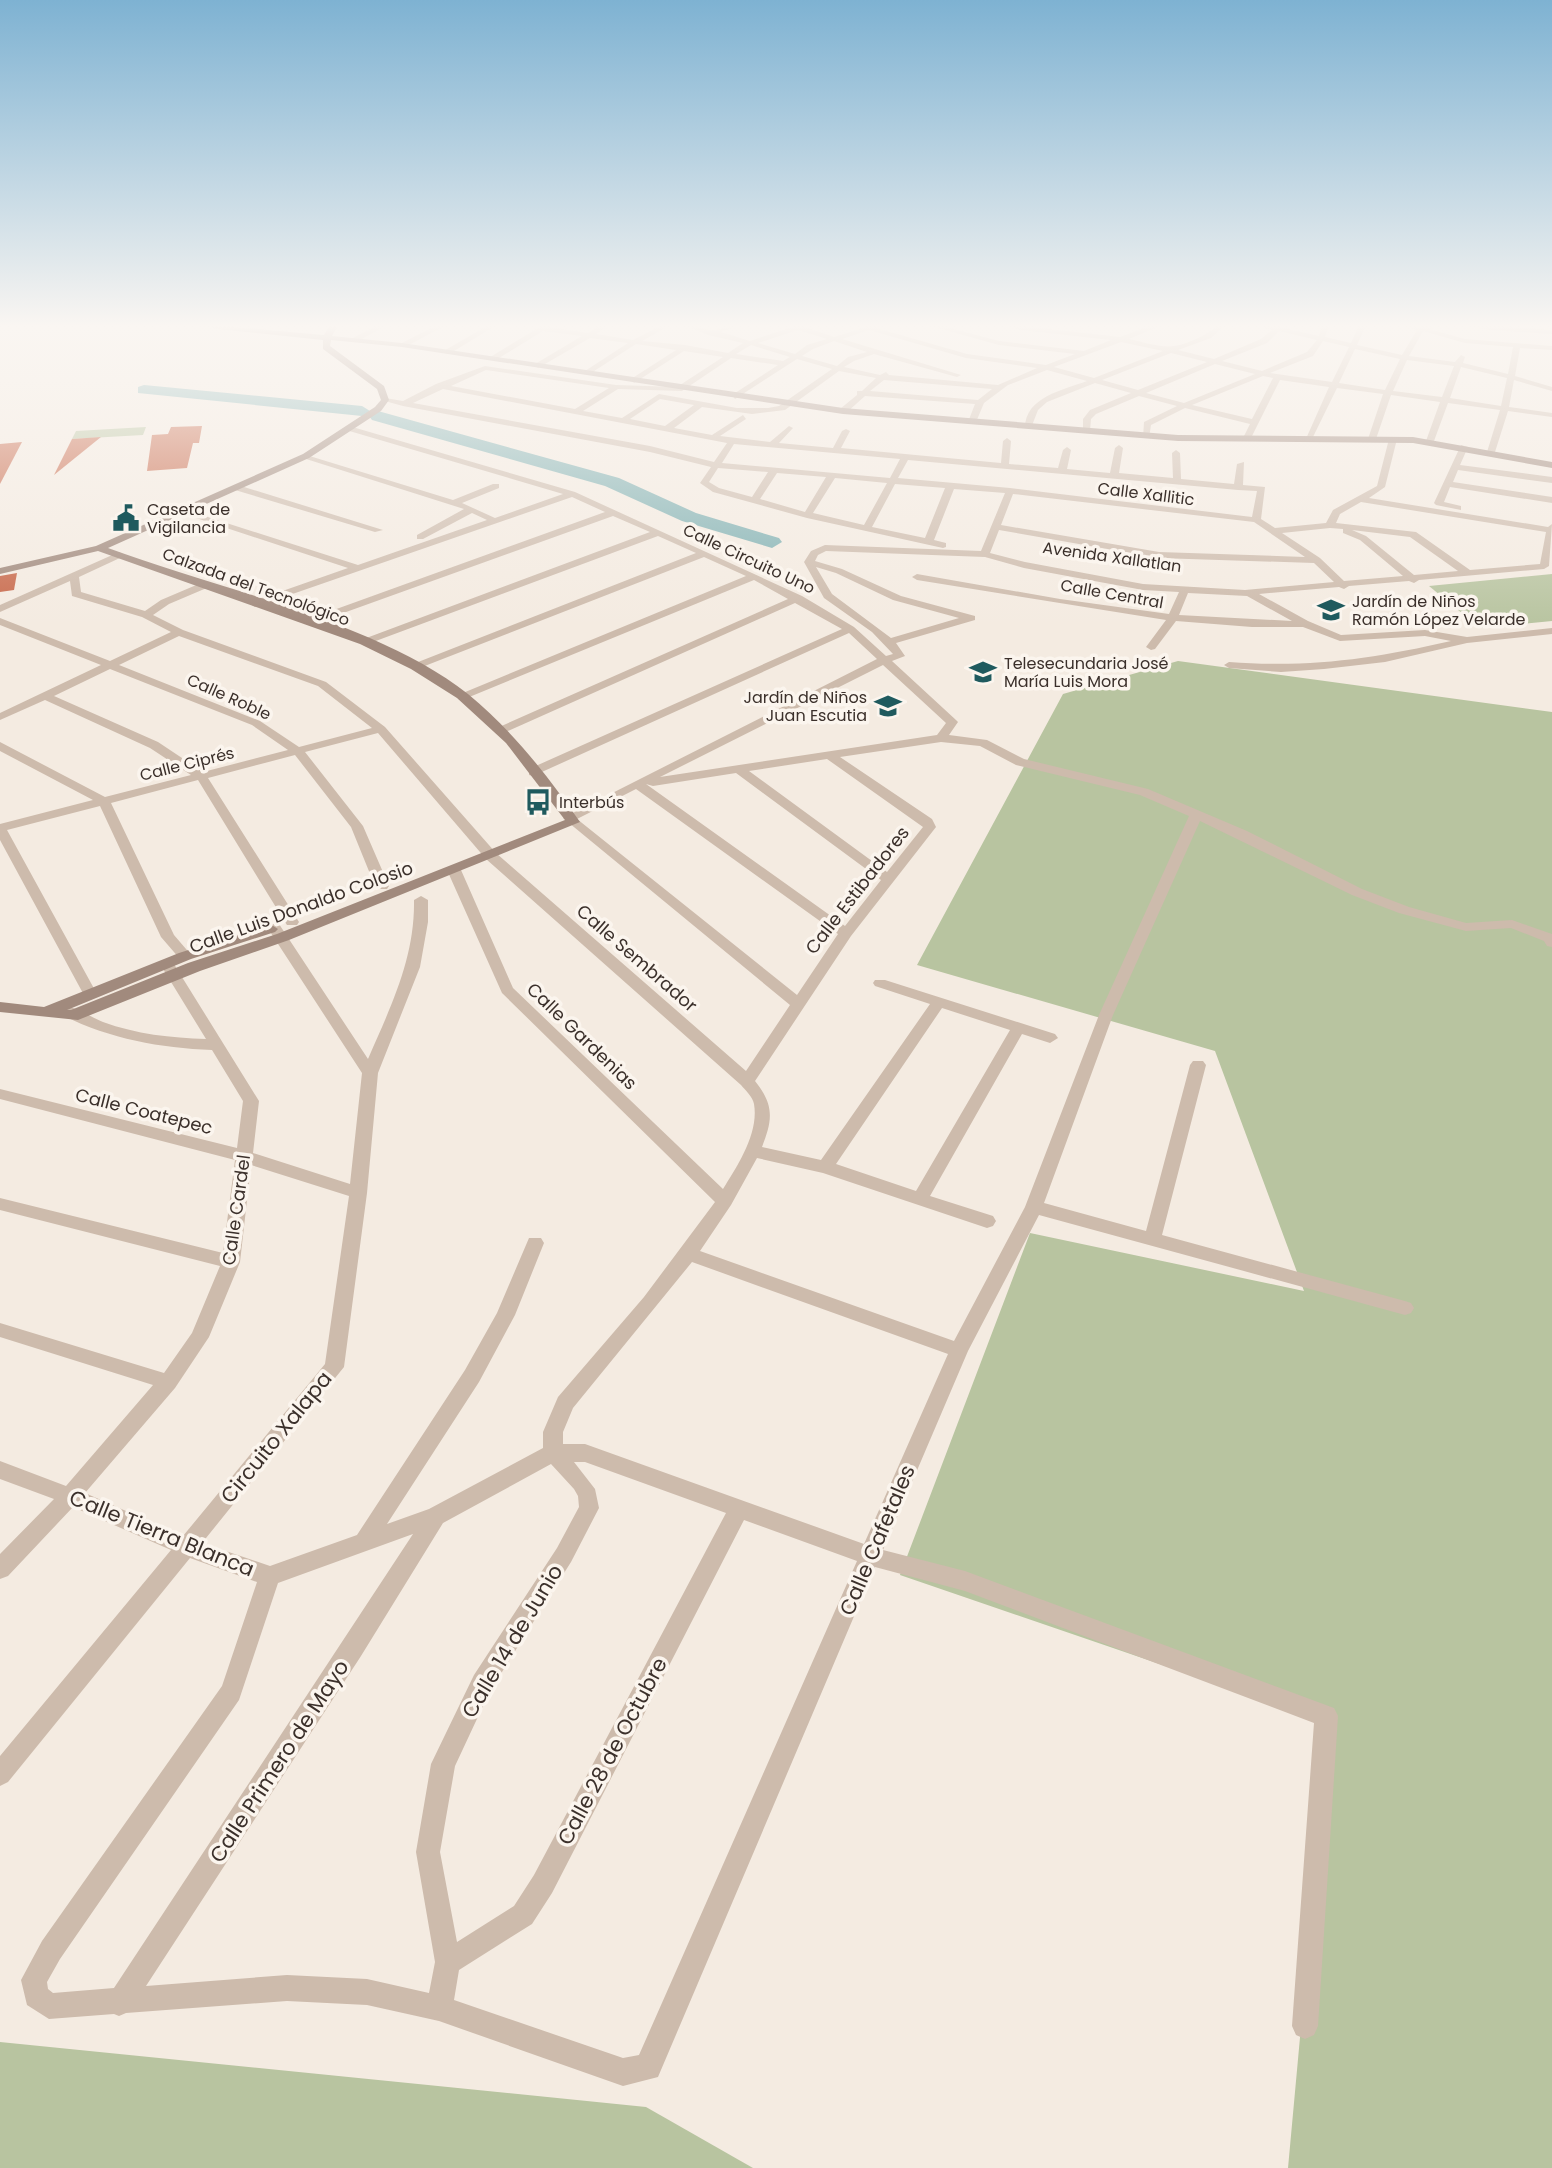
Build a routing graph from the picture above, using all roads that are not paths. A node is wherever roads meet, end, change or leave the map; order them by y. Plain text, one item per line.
1 (355, 424) edge
2 (514, 424) edge
3 (536, 424) edge
4 (650, 424) edge
5 (673, 424) edge
6 (732, 424) edge
7 (1002, 424) edge
8 (1087, 424) edge
9 (1147, 424) edge
10 (1254, 424) edge
11 (1315, 424) edge
12 (1377, 424) edge
13 (1437, 424) edge
14 (1500, 424) edge
15 (1028, 426) joint
16 (530, 427) junction
17 (349, 428) junction
18 (668, 428) junction
19 (789, 428) dead end
20 (846, 431) dead end
21 (1086, 431) junction
22 (1146, 436) junction
23 (714, 437) junction
24 (1247, 438) junction
25 (1308, 439) junction
26 (1372, 439) junction
27 (1393, 439) junction
28 (732, 441) junction
29 (1007, 441) dead end
30 (1430, 441) junction
31 (771, 446) junction
32 (1464, 447) junction
33 (1119, 448) dead end
34 (836, 450) junction
35 (1067, 450) dead end
36 (1491, 452) junction
37 (1176, 453) dead end
38 (306, 456) junction
39 (906, 456) junction
40 (1241, 464) dead end
41 (715, 465) junction
42 (1005, 465) junction
43 (1552, 465) edge
44 (1455, 467) junction
45 (775, 469) junction
46 (1062, 471) junction
47 (833, 474) junction
48 (1114, 475) junction
49 (893, 480) junction
50 (1552, 480) edge
51 (1177, 481) junction
52 (1447, 484) junction
53 (951, 485) junction
54 (496, 486) dead end
55 (1084, 486) junction
56 (1238, 487) junction
57 (238, 488) junction
58 (1010, 491) junction
59 (572, 494) junction
60 (1361, 499) junction
61 (754, 501) junction
62 (1552, 501) edge
63 (453, 503) junction
64 (472, 509) junction
65 (183, 512) junction
66 (612, 513) junction
67 (807, 515) junction
68 (493, 520) junction
69 (1256, 520) junction
70 (1330, 525) junction
71 (1552, 526) edge
72 (998, 527) junction
73 (866, 529) junction
74 (378, 530) dead end
75 (1274, 531) junction
76 (657, 533) junction
77 (928, 542) junction
78 (108, 551) junction
79 (703, 554) junction
80 (985, 554) junction
81 (1317, 560) junction
82 (375, 561) junction
83 (809, 562) junction
84 (357, 568) junction
85 (0, 571) edge
86 (1469, 574) junction
87 (74, 575) junction
88 (754, 576) junction
89 (917, 577) dead end
90 (0, 578) edge
91 (1414, 580) junction
92 (1166, 586) junction
93 (1344, 586) junction
94 (199, 588) junction
95 (1184, 591) junction
96 (1249, 593) junction
97 (799, 598) junction
98 (255, 604) junction
99 (0, 609) edge
100 (146, 615) junction
101 (1172, 620) junction
102 (0, 621) edge
103 (310, 622) junction
104 (1304, 624) junction
105 (850, 629) junction
106 (1552, 631) edge
107 (179, 632) junction
108 (1340, 638) junction
109 (1467, 640) junction
110 (365, 642) junction
111 (891, 642) junction
112 (1151, 647) dead end
113 (1361, 653) dead end
114 (886, 659) junction
115 (113, 664) junction
116 (1229, 665) dead end
117 (417, 666) junction
118 (45, 696) junction
119 (462, 697) junction
120 (0, 704) edge
121 (15, 710) junction
122 (0, 718) edge
123 (381, 729) junction
124 (501, 730) junction
125 (941, 738) junction
126 (0, 746) edge
127 (298, 751) junction
128 (829, 755) junction
129 (739, 769) junction
130 (533, 772) junction
131 (201, 776) junction
132 (637, 784) junction
133 (104, 801) junction
134 (1197, 813) junction
135 (570, 818) junction
136 (0, 828) edge
137 (487, 852) junction
138 (454, 870) junction
139 (889, 880) junction
140 (382, 886) junction
141 (421, 900) dead end
142 (283, 929) junction
143 (846, 933) junction
144 (1552, 943) edge
145 (185, 956) junction
146 (170, 969) junction
147 (880, 983) dead end
148 (90, 994) junction
149 (939, 1002) junction
150 (797, 1003) junction
151 (0, 1007) edge
152 (57, 1007) junction
153 (41, 1014) junction
154 (72, 1016) junction
155 (1019, 1027) junction
156 (1050, 1038) dead end
157 (218, 1045) junction
158 (1198, 1065) dead end
159 (370, 1073) junction
160 (747, 1082) junction
161 (0, 1094) edge
162 (753, 1151) junction
163 (244, 1156) junction
164 (825, 1167) junction
165 (358, 1193) junction
166 (920, 1199) junction
167 (724, 1201) junction
168 (0, 1204) edge
169 (1034, 1207) junction
170 (987, 1221) dead end
171 (1153, 1238) junction
172 (535, 1243) dead end
173 (690, 1254) junction
174 (231, 1262) junction
175 (1405, 1308) dead end
176 (0, 1330) edge
177 (960, 1350) junction
178 (168, 1382) junction
179 (553, 1452) junction
180 (0, 1470) edge
181 (70, 1496) junction
182 (740, 1507) junction
183 (436, 1516) junction
184 (364, 1542) junction
185 (186, 1547) junction
186 (870, 1556) junction
187 (0, 1569) edge
188 (270, 1576) junction
189 (0, 1773) edge
190 (447, 1962) junction
191 (119, 2003) junction
192 (439, 2008) junction
193 (1304, 2026) dead end

1 - 17 street, Calzada del Tecnológico
2 - 16 street, Calle Xallitic
3 - 16 street
4 - 18 street
5 - 18 street
6 - 23 street
7 - 15 street
8 - 21 street
9 - 22 street
10 - 24 street
11 - 25 street
12 - 26 street
13 - 30 street
14 - 36 street
15 - 21 street
16 - 41 street, Calle Xallitic
17 - 38 street, Calzada del Tecnológico
17 - 59 street, Calle Circuito Uno
18 - 23 street
19 - 31 street
20 - 34 street
21 - 22 street
22 - 24 street
23 - 28 street
24 - 25 street
25 - 26 street
26 - 27 street
27 - 30 street
27 - 60 street
28 - 31 street
28 - 41 street
29 - 42 street
30 - 32 street
31 - 34 street
32 - 36 street
32 - 44 street
33 - 48 street
34 - 39 street
35 - 46 street
36 - 43 street
37 - 51 street
38 - 57 street, Calzada del Tecnológico
38 - 63 street
39 - 42 street
39 - 49 street
40 - 56 street
41 - 45 street, Calle Xallitic
41 - 61 street
42 - 46 street
44 - 50 street
44 - 52 street
45 - 47 street, Calle Xallitic
45 - 61 street
46 - 55 street
47 - 49 street, Calle Xallitic
47 - 67 street
48 - 51 street
48 - 55 street
49 - 53 street, Calle Xallitic
49 - 73 street
51 - 56 street
52 - 62 street
52 - 71 street
53 - 58 street, Calle Xallitic
53 - 77 street
54 - 63 street
55 - 58 street, Calle Xallitic
55 - 69 street, Calle Xallitic
56 - 69 street
57 - 65 street, Calzada del Tecnológico
57 - 74 street
58 - 72 street
59 - 66 street, Calle Circuito Uno
59 - 68 street
60 - 70 street
60 - 71 street
61 - 67 street
63 - 64 street
64 - 68 street
64 - 82 street
65 - 78 street, Calzada del Tecnológico
65 - 84 street
66 - 76 street, Calle Circuito Uno
66 - 103 street
67 - 73 street
68 - 82 street
69 - 75 street, Calle Xallitic
70 - 75 street
70 - 86 street
70 - 91 street
71 - 86 street, Avenida Xallatlan
72 - 80 street
72 - 81 street
73 - 77 street
75 - 81 street, Calle Xallitic
76 - 79 street, Calle Circuito Uno
76 - 110 street
77 - 80 street
78 - 85 street
78 - 87 street
78 - 90 street
78 - 94 street, Calzada del Tecnológico
79 - 88 street, Calle Circuito Uno
79 - 117 street
80 - 83 street
80 - 92 street
81 - 93 street, Calle Xallitic
82 - 84 street
83 - 111 street
83 - 111 street
84 - 98 street
86 - 91 street, Avenida Xallatlan
87 - 99 street
87 - 100 street, Calle Sembrador
88 - 97 street, Calle Circuito Uno
88 - 119 street
89 - 101 street, Calle Central
91 - 93 street, Avenida Xallatlan
92 - 95 street
92 - 96 street, Avenida Xallatlan
93 - 96 street, Avenida Xallatlan
94 - 98 street, Calzada del Tecnológico
94 - 100 street
95 - 96 street
95 - 101 street
96 - 104 street
97 - 105 street, Calle Circuito Uno
97 - 124 street
98 - 103 street, Calzada del Tecnológico
100 - 107 street, Calle Sembrador
101 - 104 street, Calle Central
101 - 112 street
102 - 115 street, Calle Roble
103 - 110 street, Calzada del Tecnológico
104 - 108 street
105 - 114 street, Calle Circuito Uno
105 - 130 street
106 - 109 street
107 - 115 street
107 - 123 street, Calle Sembrador
108 - 109 street
108 - 113 street
109 - 116 street
110 - 117 street, Calzada del Tecnológico
111 - 114 street
114 - 125 street, Calle Circuito Uno
114 - 132 street, Calle Luis Donaldo Colosio
115 - 118 street
115 - 127 street, Calle Roble
117 - 119 street, Calzada del Tecnológico
118 - 121 street
118 - 131 street
119 - 124 street, Calzada del Tecnológico
120 - 121 street
121 - 122 street
123 - 127 street, Calle Ciprés
123 - 137 street, Calle Sembrador
124 - 130 street, Calzada del Tecnológico
125 - 128 street
125 - 134 street
126 - 133 street
127 - 131 street, Calle Ciprés
127 - 140 street, Calle Roble
128 - 129 street
128 - 139 street, Calle Estibadores
129 - 132 street
129 - 139 street
130 - 135 street, Calzada del Tecnológico
131 - 133 street, Calle Ciprés
131 - 142 street
132 - 135 street, Calle Luis Donaldo Colosio
132 - 143 street
133 - 136 street, Calle Ciprés
133 - 145 street
134 - 144 street
134 - 169 street, Calle Cafetales
135 - 137 street, Calle Luis Donaldo Colosio
135 - 150 street
136 - 148 street
137 - 138 street, Calle Luis Donaldo Colosio
137 - 140 street, Calle Luis Donaldo Colosio
137 - 160 street, Calle Sembrador
138 - 142 street, Calle Luis Donaldo Colosio
138 - 167 street, Calle Gardenias
139 - 143 street, Calle Estibadores
140 - 142 street, Calle Luis Donaldo Colosio
141 - 159 street, Circuito Xalapa
142 - 145 street, Calle Luis Donaldo Colosio
142 - 146 street, Calle Luis Donaldo Colosio
142 - 159 street
143 - 150 street, Calle Estibadores
145 - 146 street, Calle Luis Donaldo Colosio
146 - 148 street, Calle Luis Donaldo Colosio
146 - 154 street, Calle Luis Donaldo Colosio
146 - 157 street, Calle Cardel
147 - 149 street
148 - 152 street, Calle Luis Donaldo Colosio
149 - 155 street
149 - 164 street
150 - 160 street, Calle Estibadores
151 - 153 street, Calle Luis Donaldo Colosio
152 - 153 street, Calle Luis Donaldo Colosio
152 - 154 street
153 - 154 street, Calle Luis Donaldo Colosio
154 - 157 street
155 - 156 street
155 - 166 street
157 - 163 street, Calle Cardel
158 - 171 street
159 - 165 street, Circuito Xalapa
160 - 162 street, Calle Sembrador
161 - 163 street, Calle Coatepec
162 - 164 street
162 - 167 street
163 - 165 street, Calle Coatepec
163 - 174 street, Calle Cardel
164 - 166 street
165 - 185 street, Circuito Xalapa
166 - 170 street
167 - 173 street
168 - 174 street
169 - 171 street
169 - 177 street, Calle Cafetales
171 - 175 street
172 - 184 street
173 - 177 street
173 - 179 street
174 - 178 street, Calle Cardel
176 - 178 street
177 - 186 street, Calle Cafetales
178 - 181 street, Calle Cardel
179 - 182 street
179 - 183 street, Calle Tierra Blanca
179 - 190 street, Calle 14 de Junio
180 - 181 street, Calle Tierra Blanca
181 - 185 street, Calle Tierra Blanca
181 - 187 street, Calle Cardel
182 - 186 street
182 - 190 street, Calle 28 de Octubre
183 - 184 street, Calle Tierra Blanca
183 - 191 street, Calle Primero de Mayo
184 - 188 street, Calle Tierra Blanca
185 - 188 street, Calle Tierra Blanca
185 - 189 street, Circuito Xalapa
186 - 192 street, Calle Cafetales
186 - 193 street
188 - 191 street
190 - 192 street, Calle 14 de Junio
191 - 192 street

